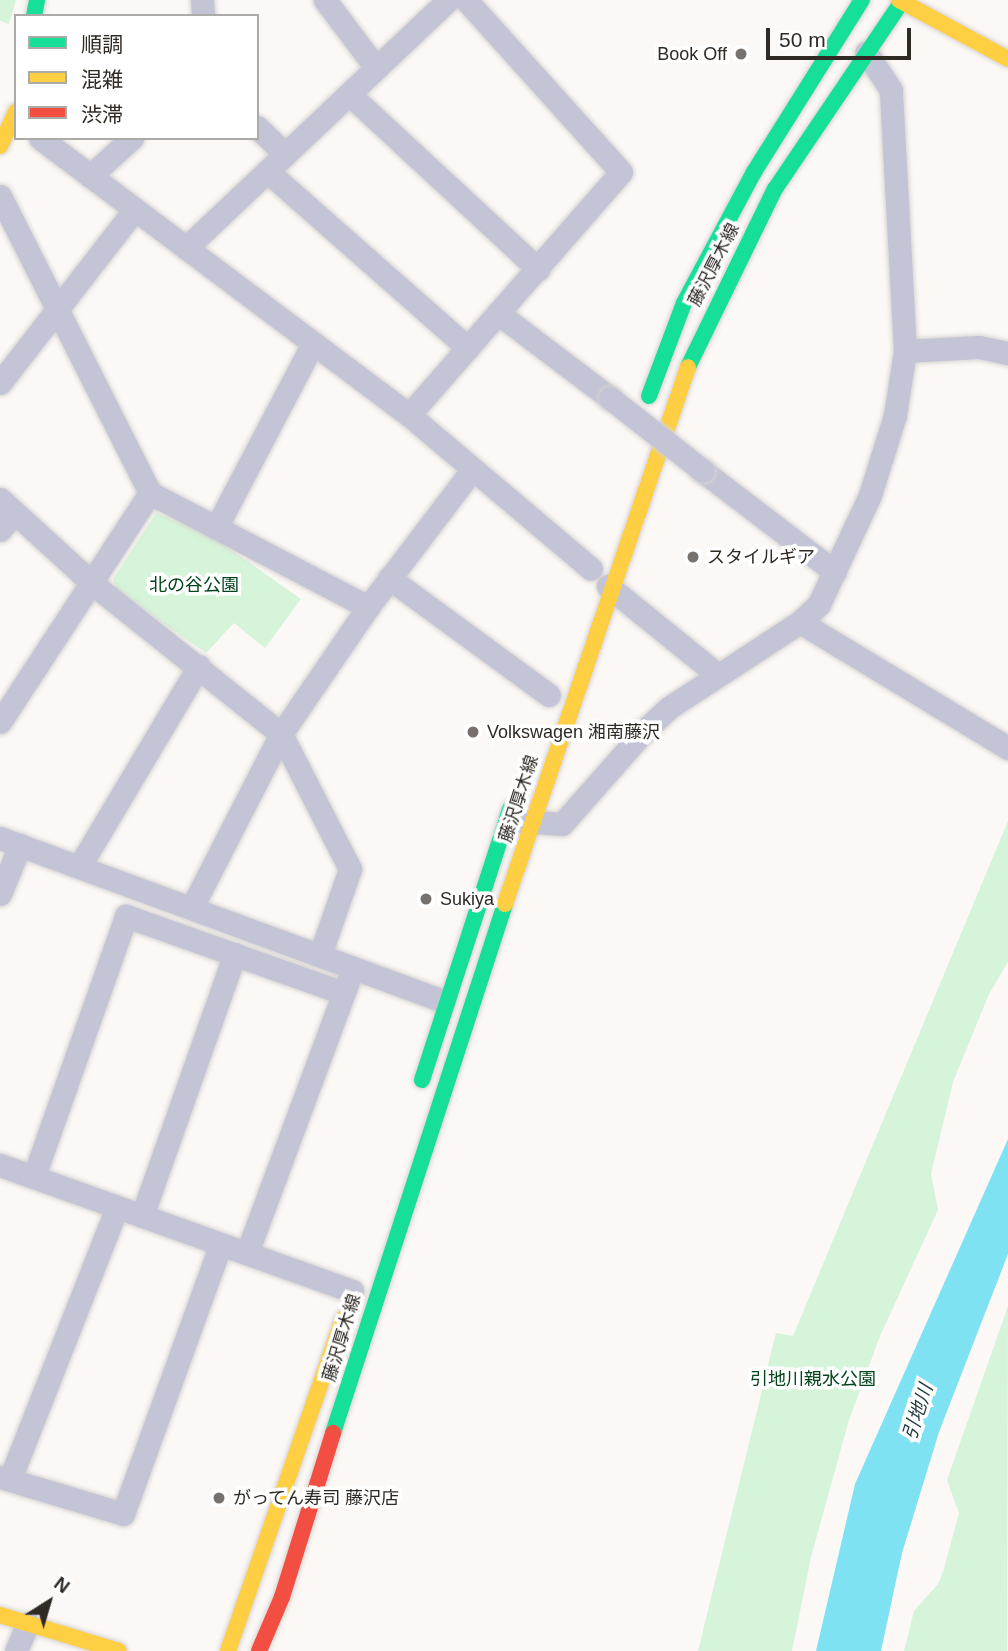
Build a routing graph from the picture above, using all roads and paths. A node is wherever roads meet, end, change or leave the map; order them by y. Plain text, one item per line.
1 (325, 0) edge
2 (448, 0) edge
3 (466, 0) edge
4 (862, 0) edge
5 (901, 1) edge
6 (866, 52) junction
7 (1008, 59) edge
8 (376, 68) junction
9 (349, 94) junction
10 (14, 119) edge
11 (259, 129) edge
12 (43, 140) edge
13 (130, 140) edge
14 (0, 146) edge
15 (285, 154) junction
16 (267, 171) junction
17 (90, 176) junction
18 (0, 196) edge
19 (134, 209) junction
20 (186, 248) junction
21 (538, 269) junction
22 (57, 304) junction
23 (499, 314) junction
24 (313, 343) junction
25 (468, 348) junction
26 (905, 351) junction
27 (1008, 353) edge
28 (0, 383) edge
29 (409, 415) junction
30 (634, 441) dead end
31 (472, 470) junction
32 (150, 493) junction
33 (5, 514) edge
34 (216, 527) junction
35 (835, 572) junction
36 (595, 573) junction
37 (389, 578) junction
38 (93, 584) junction
39 (368, 607) junction
40 (800, 622) junction
41 (199, 666) junction
42 (718, 675) junction
43 (552, 689) joint
44 (542, 717) dead end
45 (0, 722) edge
46 (281, 734) junction
47 (1008, 748) edge
48 (514, 795) dead end
49 (507, 817) junction
50 (531, 824) junction
51 (10, 841) edge
52 (79, 867) junction
53 (0, 894) edge
54 (192, 908) junction
55 (235, 954) junction
56 (320, 955) junction
57 (353, 968) junction
58 (343, 993) junction
59 (444, 1001) junction
60 (415, 1100) dead end
61 (1, 1169) edge
62 (34, 1176) junction
63 (117, 1207) junction
64 (142, 1216) junction
65 (221, 1244) junction
66 (247, 1253) junction
67 (354, 1285) joint
68 (5, 1478) edge
69 (0, 1615) edge
70 (28, 1623) junction
71 (16, 1651) edge
72 (119, 1651) edge
73 (228, 1651) edge
74 (259, 1651) edge

1 - 8 street
2 - 8 street
3 - 21 street
4 - 30 main road, 藤沢厚木線
5 - 6 main road, 藤沢厚木線
5 - 7 main road
6 - 26 street
6 - 36 main road, 藤沢厚木線
8 - 9 street
9 - 15 street
9 - 21 street
10 - 14 main road
11 - 15 street
12 - 17 street
13 - 17 street
15 - 16 street
16 - 20 street
16 - 25 street
17 - 19 street
18 - 22 street
19 - 20 street
19 - 22 street
20 - 24 street
21 - 23 street
22 - 28 street
22 - 32 street
23 - 25 street
23 - 35 street, bridge
24 - 29 street
24 - 34 street
25 - 29 street
26 - 27 street
26 - 35 street
29 - 31 street
31 - 36 street
31 - 37 street
32 - 34 street
32 - 38 street
33 - 38 street
34 - 39 street
35 - 40 street
36 - 42 street
36 - 50 main road, 藤沢厚木線
37 - 39 street
37 - 43 street
38 - 41 street
38 - 45 street
39 - 46 street
40 - 42 street
40 - 47 street
41 - 46 street
41 - 52 street
42 - 50 street
43 - 44 main road
46 - 54 street
46 - 56 street
48 - 49 main road, 藤沢厚木線
49 - 50 street
49 - 59 main road, 藤沢厚木線
50 - 74 main road, 藤沢厚木線
51 - 52 street
51 - 53 street
52 - 54 street
54 - 56 street
55 - 58 street
55 - 62 street
55 - 64 street
56 - 57 street
57 - 58 street
57 - 59 street
58 - 66 street
59 - 60 main road, 藤沢厚木線
61 - 62 street
62 - 63 street
63 - 64 street
63 - 68 street
64 - 65 street
65 - 66 street
65 - 68 street
66 - 67 street
67 - 73 main road, 藤沢厚木線
69 - 70 main road
70 - 71 street
70 - 72 main road

